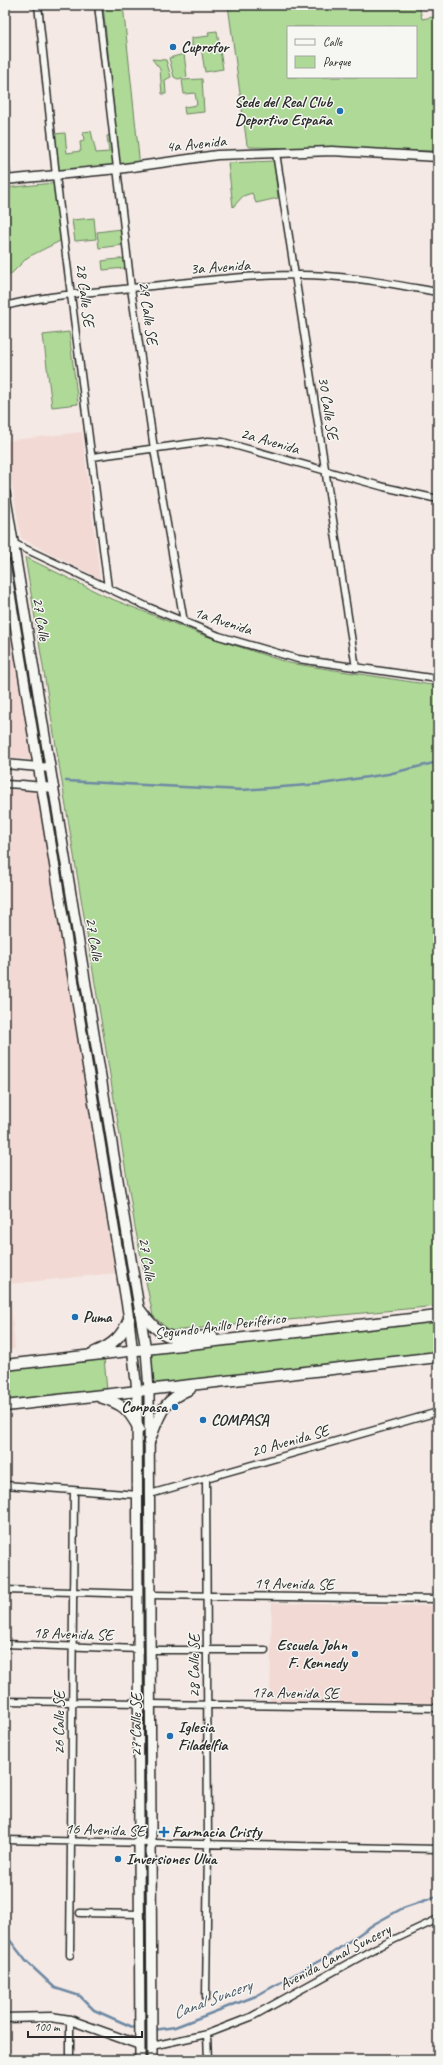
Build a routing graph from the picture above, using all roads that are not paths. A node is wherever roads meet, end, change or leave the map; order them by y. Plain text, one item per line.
1 (38, 5) edge
2 (98, 5) edge
3 (276, 153) junction
4 (438, 157) edge
5 (5, 162) edge
6 (118, 169) junction
7 (56, 176) junction
8 (6, 180) edge
9 (294, 275) junction
10 (131, 288) junction
11 (438, 292) edge
12 (72, 294) junction
13 (5, 306) edge
14 (154, 449) junction
15 (92, 457) junction
16 (324, 470) junction
17 (5, 493) edge
18 (438, 499) edge
19 (13, 543) junction
20 (5, 563) edge
21 (108, 588) junction
22 (184, 622) junction
23 (356, 668) junction
24 (438, 679) edge
25 (5, 764) edge
26 (38, 767) junction
27 (50, 768) junction
28 (5, 784) edge
29 (22, 785) joint
30 (42, 787) junction
31 (54, 788) junction
32 (140, 1310) junction
33 (438, 1316) edge
34 (129, 1319) junction
35 (264, 1336) junction
36 (146, 1350) junction
37 (134, 1351) junction
38 (80, 1357) junction
39 (438, 1358) edge
40 (5, 1365) edge
41 (203, 1384) junction
42 (149, 1390) junction
43 (137, 1391) junction
44 (96, 1395) junction
45 (5, 1406) edge
46 (438, 1412) edge
47 (139, 1429) junction
48 (149, 1442) junction
49 (206, 1478) junction
50 (5, 1485) edge
51 (74, 1491) junction
52 (150, 1494) junction
53 (139, 1495) junction
54 (5, 1590) edge
55 (73, 1592) junction
56 (139, 1594) junction
57 (150, 1595) junction
58 (207, 1596) junction
59 (438, 1599) edge
60 (5, 1644) edge
61 (73, 1646) junction
62 (139, 1649) junction
63 (150, 1650) junction
64 (207, 1650) junction
65 (265, 1650) dead end
66 (5, 1701) edge
67 (72, 1702) junction
68 (139, 1704) junction
69 (151, 1704) junction
70 (207, 1705) junction
71 (438, 1708) edge
72 (5, 1840) edge
73 (71, 1842) junction
74 (140, 1842) junction
75 (151, 1845) junction
76 (208, 1846) junction
77 (438, 1849) edge
78 (80, 1913) dead end
79 (140, 1914) junction
80 (438, 1919) edge
81 (70, 1955) dead end
82 (206, 1997) dead end
83 (5, 2018) edge
84 (70, 2020) junction
85 (207, 2034) junction
86 (140, 2042) junction
87 (152, 2044) junction
88 (70, 2060) edge
89 (140, 2060) edge
90 (152, 2060) edge
91 (208, 2060) edge

1 - 7 street, 28 Calle SE
2 - 6 street, 29 Calle SE
3 - 4 street, 4a Avenida
3 - 6 street, 4a Avenida
3 - 9 street, 30 Calle SE
5 - 8 street
6 - 7 street, 4a Avenida
6 - 10 street, 29 Calle SE
7 - 8 street, 4a Avenida
7 - 12 street, 28 Calle SE
9 - 10 street, 3a Avenida
9 - 11 street, 3a Avenida
9 - 16 street, 30 Calle SE
10 - 12 street, 3a Avenida
10 - 14 street, 29 Calle SE
12 - 13 street, 3a Avenida
12 - 15 street, 28 Calle SE
14 - 15 street, 2a Avenida
14 - 16 street, 2a Avenida
14 - 22 street, 29 Calle SE
15 - 21 street, 28 Calle SE
16 - 18 street, 2a Avenida
16 - 23 street, 30 Calle SE
17 - 19 main road, 27 Calle
19 - 21 street, 1a Avenida
19 - 27 main road, 27 Calle
20 - 26 main road, 27 Calle
21 - 22 street, 1a Avenida
22 - 23 street, 1a Avenida
23 - 24 street, 1a Avenida
25 - 26 street
26 - 27 street
26 - 30 main road, 27 Calle
27 - 31 main road, 27 Calle
28 - 29 street
29 - 30 street
30 - 31 street
30 - 34 main road, 27 Calle
31 - 32 main road, 27 Calle
32 - 35 main road
32 - 36 main road, 27 Calle
33 - 35 main road, Segundo Anillo Periférico
34 - 37 main road, 27 Calle
34 - 38 main road
35 - 36 main road, Segundo Anillo Periférico
36 - 37 main road, Segundo Anillo Periférico
36 - 42 main road, 27 Calle
37 - 38 main road, Segundo Anillo Periférico
37 - 43 main road, 27 Calle
38 - 40 main road, Segundo Anillo Periférico
39 - 41 main road
41 - 42 main road
41 - 48 main road
42 - 43 main road
42 - 48 main road, 27 Calle SE
43 - 44 main road
43 - 47 main road, 27 Calle SE
44 - 45 main road
44 - 47 main road
46 - 49 street, 20 Avenida SE
47 - 53 main road, 27 Calle SE
48 - 52 main road, 27 Calle SE
49 - 52 street, 20 Avenida SE
49 - 58 street, 28 Calle SE
50 - 51 street
51 - 53 street
51 - 55 street, 26 Calle SE
52 - 57 main road, 27 Calle SE
53 - 56 main road, 27 Calle SE
54 - 55 street
55 - 56 street
55 - 61 street, 26 Calle SE
56 - 62 main road, 27 Calle SE
57 - 58 street, 19 Avenida SE
57 - 63 main road, 27 Calle SE
58 - 59 street, 19 Avenida SE
58 - 64 street, 28 Calle SE
60 - 61 street, 18 Avenida SE
61 - 62 street, 18 Avenida SE
61 - 67 street, 26 Calle SE
62 - 68 main road, 27 Calle SE
63 - 64 street
63 - 69 main road, 27 Calle SE
64 - 65 street
64 - 70 street, 28 Calle SE
66 - 67 street
67 - 68 street
67 - 73 street, 26 Calle SE
68 - 74 main road, 27 Calle SE
69 - 70 street, 17a Avenida SE
69 - 75 main road, 27 Calle SE
70 - 71 street, 17a Avenida SE
70 - 76 street, 28 Calle SE
72 - 73 street, 16 Avenida SE
73 - 74 street, 16 Avenida SE
73 - 81 street, 26 Calle SE
74 - 75 street, 16 Avenida SE
74 - 79 main road, 27 Calle SE
75 - 76 street, 16 Avenida SE
75 - 87 main road, 27 Calle SE
76 - 77 street, 16 Avenida SE
76 - 82 street, 28 Calle SE
78 - 79 street
79 - 86 main road, 27 Calle SE
80 - 85 street, Avenida Canal Suncery
83 - 84 street
84 - 86 street
84 - 88 street
85 - 87 street, Avenida Canal Suncery
85 - 91 street
86 - 89 main road, 27 Calle SE
87 - 90 main road, 27 Calle SE

